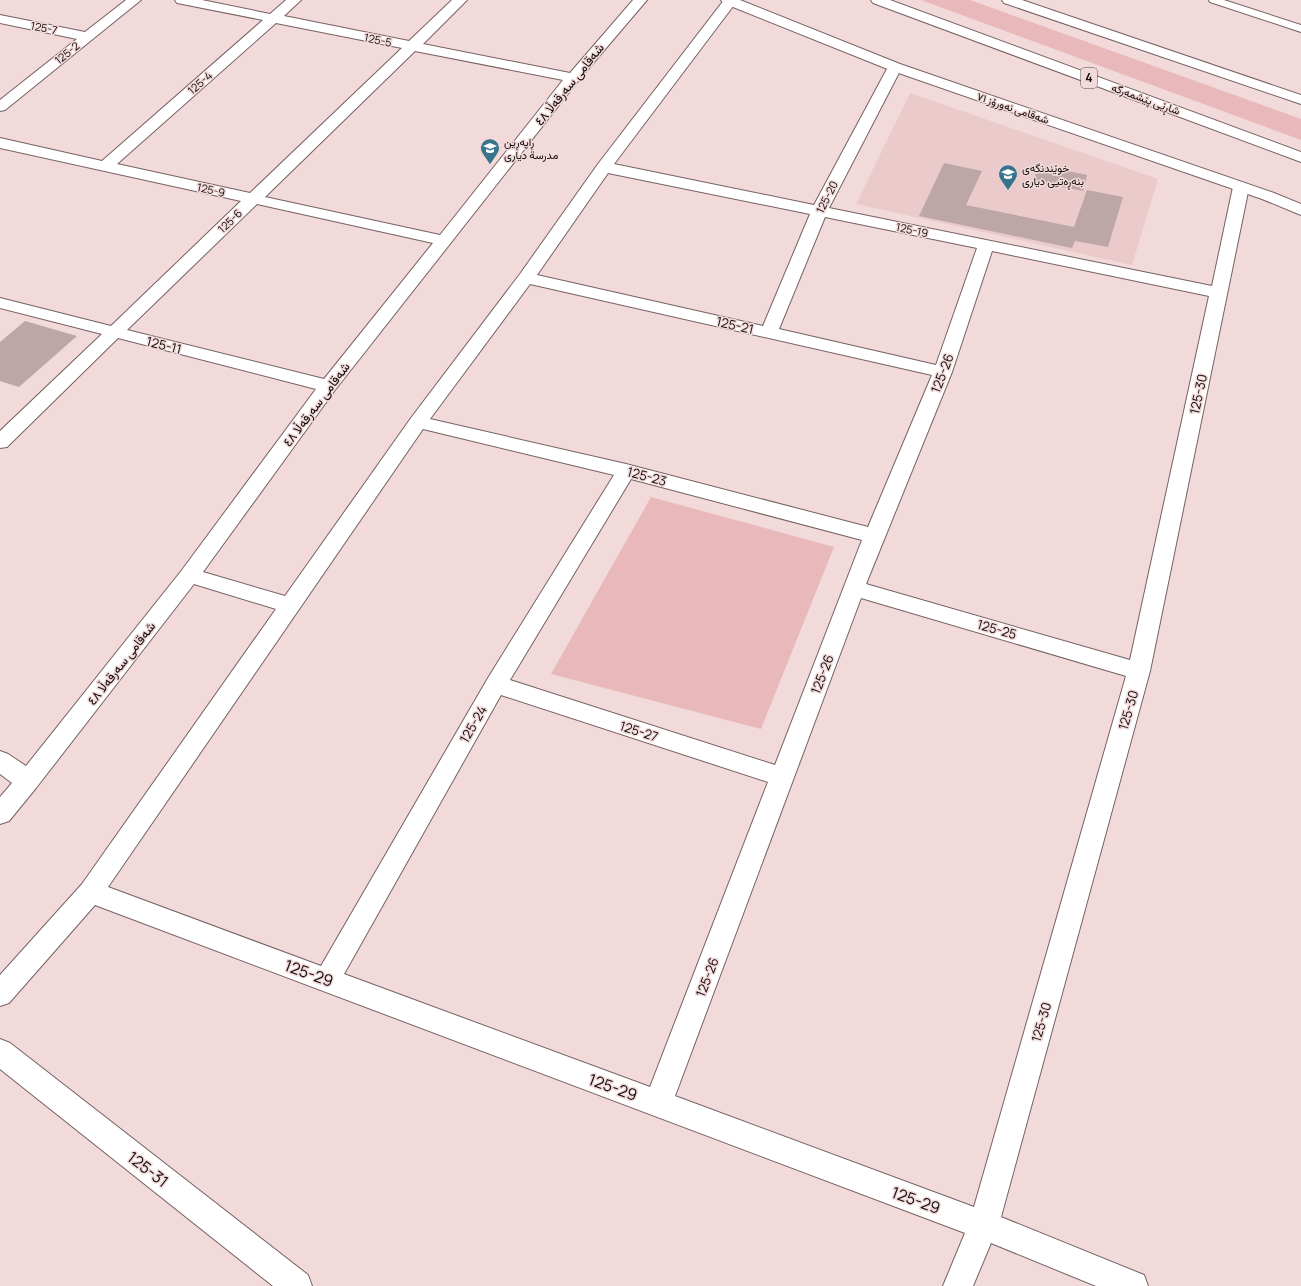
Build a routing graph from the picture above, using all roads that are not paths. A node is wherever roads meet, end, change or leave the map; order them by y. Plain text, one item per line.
1 (134, 0) edge
2 (182, 0) edge
3 (294, 0) edge
4 (460, 0) edge
5 (640, 0) edge
6 (729, 0) edge
7 (878, 0) edge
8 (1009, 0) edge
9 (1214, 0) edge
10 (273, 18) junction
11 (0, 19) edge
12 (1301, 29) edge
13 (88, 37) junction
14 (411, 47) junction
15 (895, 67) junction
16 (573, 78) junction
17 (1301, 100) edge
18 (0, 107) edge
19 (0, 143) edge
20 (1301, 156) edge
21 (105, 166) junction
22 (604, 167) junction
23 (1241, 187) junction
24 (253, 199) junction
25 (1301, 210) edge
26 (819, 211) junction
27 (445, 241) junction
28 (986, 245) junction
29 (526, 278) junction
30 (1220, 293) junction
31 (0, 303) edge
32 (114, 332) junction
33 (769, 332) junction
34 (943, 372) junction
35 (328, 386) junction
36 (418, 422) junction
37 (0, 442) edge
38 (626, 471) junction
39 (874, 536) junction
40 (189, 575) junction
41 (855, 588) junction
42 (291, 606) junction
43 (1138, 671) junction
44 (496, 684) junction
45 (0, 761) edge
46 (783, 777) junction
47 (28, 781) junction
48 (0, 814) edge
49 (91, 892) junction
50 (327, 980) junction
51 (0, 994) edge
52 (0, 1052) edge
53 (658, 1104) junction
54 (984, 1225) junction
55 (297, 1286) edge
56 (958, 1286) edge
57 (1133, 1286) edge

1 - 13 main road, 125-2
2 - 10 main road, 125-5
3 - 10 main road, 125-4
4 - 14 main road, 125-6
5 - 16 main road, شەقامی سەرقەڵا ٤٨
6 - 15 main road, شەقامی نەورۆز ٧١
6 - 22 main road
7 - 20 main road, شاڕێی پێشمەرگە / 4
8 - 17 main road
9 - 12 lane
10 - 14 main road, 125-5
10 - 21 main road, 125-4
11 - 13 main road, 125-7
13 - 18 main road, 125-2
14 - 16 main road, 125-5
14 - 24 main road, 125-6
15 - 23 main road, شەقامی نەورۆز ٧١
15 - 26 main road, 125-20
16 - 27 main road, شەقامی سەرقەڵا ٤٨
19 - 21 main road, 125-9
21 - 24 main road, 125-9
22 - 26 main road, 125-19
22 - 29 main road
23 - 25 main road, شەقامی نەورۆز ٧١
23 - 30 main road, 125-30
24 - 27 main road, 125-9
24 - 32 main road, 125-6
26 - 28 main road, 125-19
26 - 33 main road, 125-20
27 - 35 main road, شەقامی سەرقەڵا ٤٨
28 - 30 main road, 125-19
28 - 34 main road, 125-26
29 - 33 main road, 125-21
29 - 36 main road
30 - 43 main road, 125-30
31 - 32 main road, 125-11
32 - 35 main road, 125-11
32 - 37 main road, 125-6
33 - 34 main road, 125-21
34 - 39 main road, 125-26
35 - 40 main road, شەقامی سەرقەڵا ٤٨
36 - 38 main road, 125-23
36 - 42 main road
38 - 39 main road, 125-23
38 - 44 main road, 125-24
39 - 41 main road, 125-26
40 - 42 main road
40 - 47 main road, شەقامی سەرقەڵا ٤٨
41 - 43 main road, 125-25
41 - 46 main road, 125-26
42 - 49 main road
43 - 54 main road, 125-30
44 - 46 main road, 125-27
44 - 50 main road, 125-24
45 - 47 main road
46 - 53 main road, 125-26
47 - 48 main road, شەقامی سەرقەڵا ٤٨
49 - 50 main road, 125-29
49 - 51 main road
50 - 53 main road, 125-29
52 - 55 main road, 125-31
53 - 54 main road, 125-29
54 - 56 main road, 125-30
54 - 57 main road, 125-29

